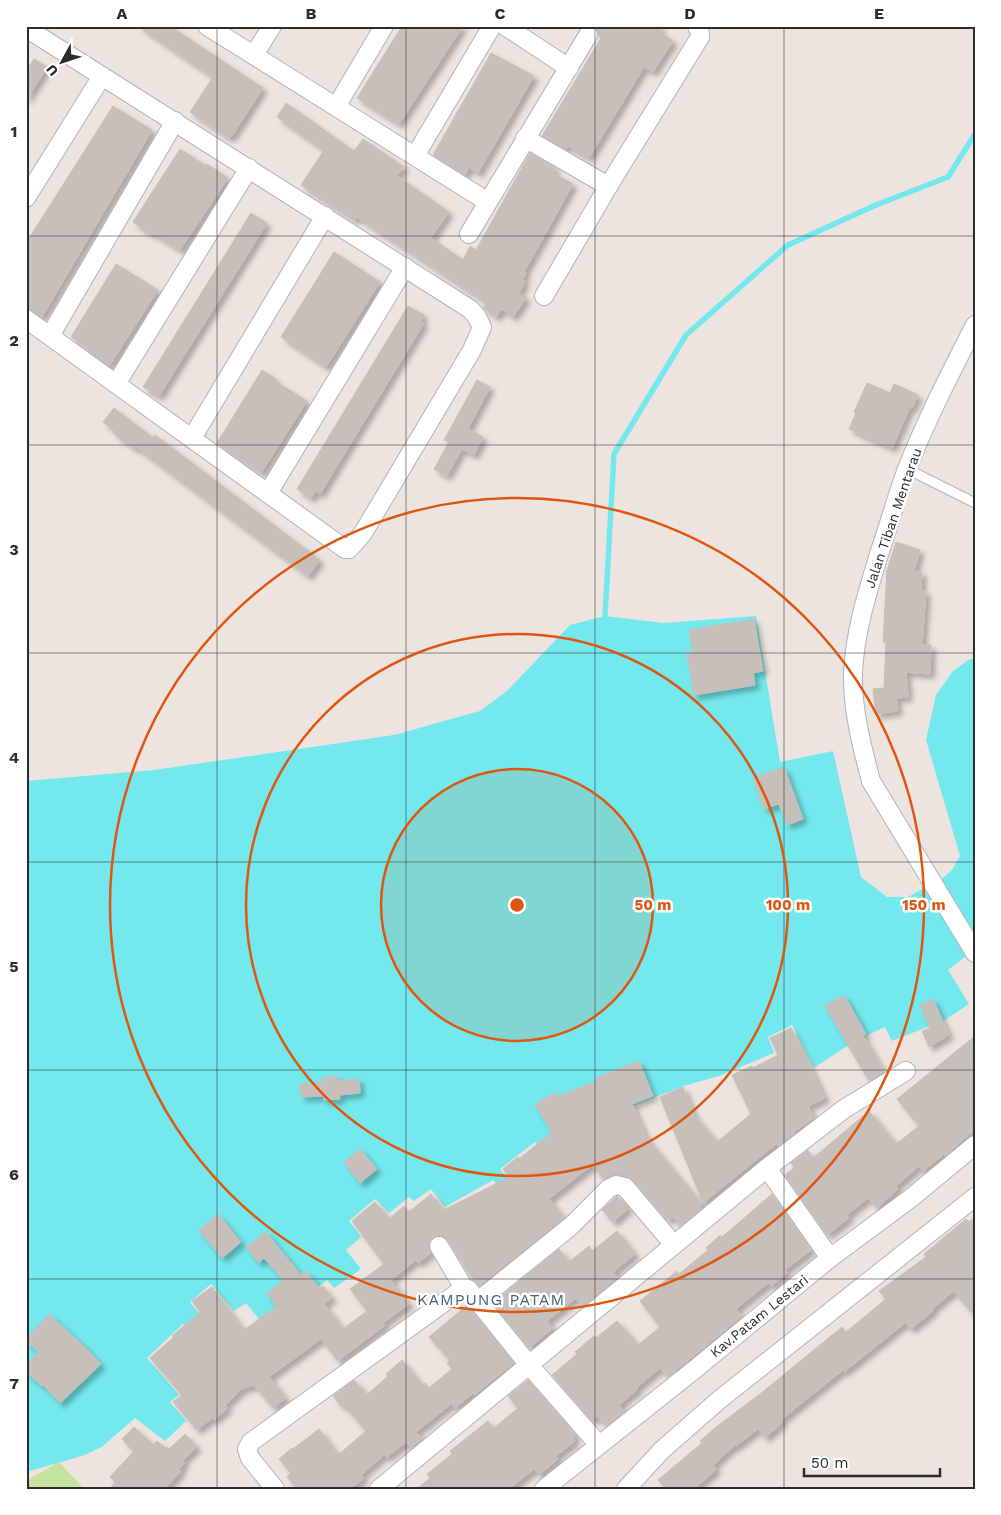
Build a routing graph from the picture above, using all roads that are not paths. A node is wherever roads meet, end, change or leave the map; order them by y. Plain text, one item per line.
1 (207, 26) edge
2 (272, 26) edge
3 (384, 26) edge
4 (492, 26) edge
5 (505, 26) edge
6 (696, 26) edge
7 (26, 28) edge
8 (588, 35) dead end
9 (254, 55) junction
10 (569, 68) junction
11 (102, 76) junction
12 (336, 107) junction
13 (175, 121) junction
14 (528, 135) junction
15 (415, 156) junction
16 (249, 168) junction
17 (610, 183) junction
18 (26, 198) edge
19 (488, 202) junction
20 (325, 216) junction
21 (469, 234) dead end
22 (405, 267) junction
23 (544, 296) dead end
24 (26, 319) edge
25 (975, 325) edge
26 (50, 336) junction
27 (116, 384) junction
28 (192, 438) junction
29 (907, 469) junction
30 (268, 493) junction
31 (975, 502) edge
32 (975, 953) edge
33 (906, 1071) dead end
34 (975, 1145) edge
35 (766, 1168) junction
36 (975, 1197) edge
37 (674, 1245) junction
38 (439, 1246) dead end
39 (830, 1258) junction
40 (464, 1288) junction
41 (478, 1302) junction
42 (529, 1365) junction
43 (599, 1445) junction
44 (275, 1489) edge
45 (379, 1489) edge
46 (544, 1489) edge
47 (626, 1489) edge

1 - 9 street
2 - 9 street
3 - 12 street
4 - 15 street
5 - 10 street
6 - 17 street
7 - 11 street
8 - 10 street
9 - 12 street
10 - 14 street
11 - 13 street
11 - 18 street
12 - 15 street
13 - 16 street
13 - 26 street
14 - 17 street
14 - 19 street
15 - 19 street
16 - 20 street
16 - 27 street
17 - 23 street
19 - 21 street
20 - 22 street
20 - 28 street
22 - 30 street
22 - 30 street
24 - 26 street
25 - 29 street, Jalan Tiban Mentarau
26 - 27 street
27 - 28 street
28 - 30 street
29 - 31 lane
29 - 32 street, Jalan Tiban Mentarau
33 - 35 street
34 - 39 street, Kav.Patam Lestari
35 - 37 street
35 - 39 street
36 - 47 street
37 - 41 street
37 - 42 street
38 - 40 street
39 - 43 street, Kav.Patam Lestari
40 - 41 street
40 - 44 street
41 - 42 street
42 - 43 street
42 - 45 street
43 - 46 street, Kav.Patam Lestari

